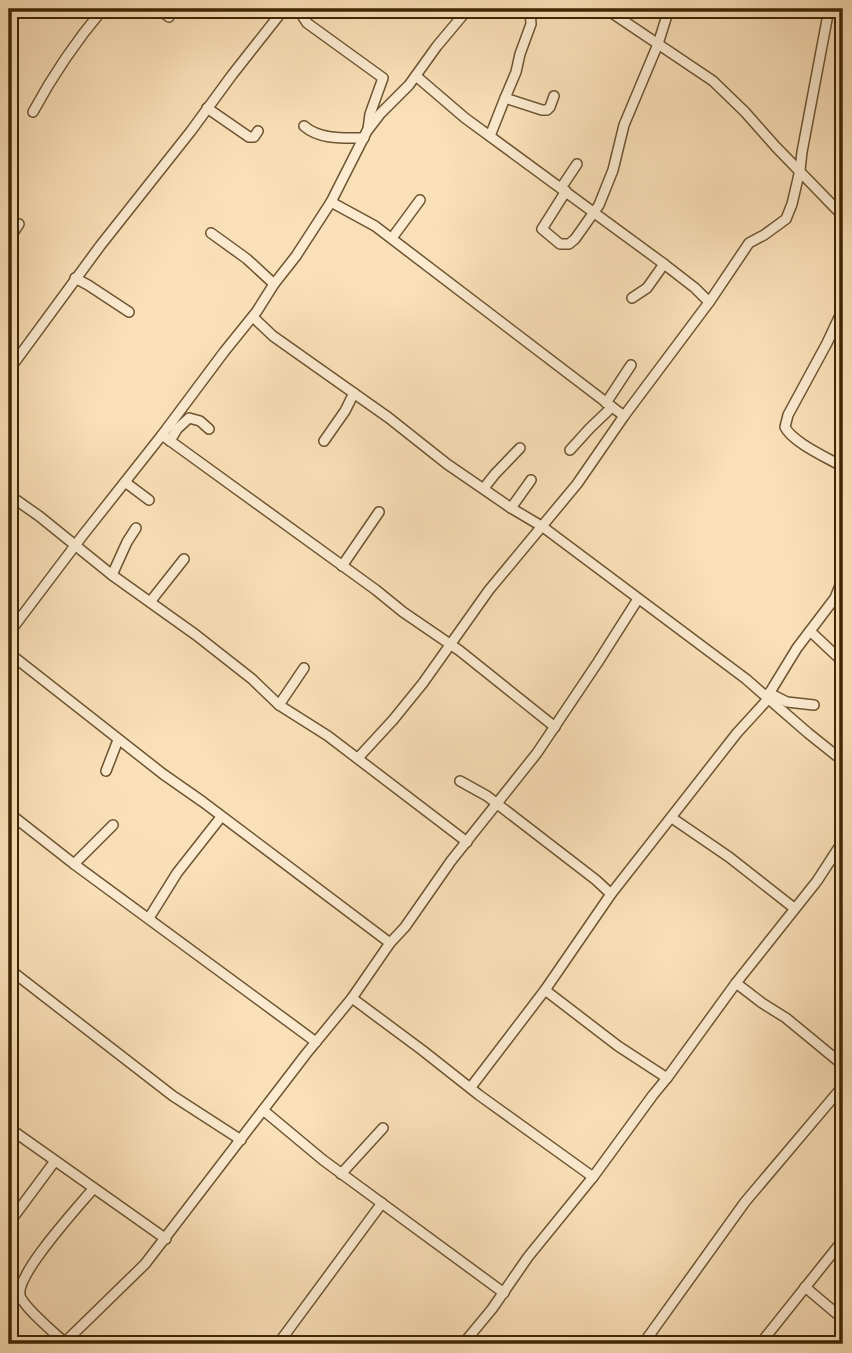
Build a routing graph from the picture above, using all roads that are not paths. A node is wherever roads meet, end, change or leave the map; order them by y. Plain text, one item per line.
1 (103, 9) edge
2 (158, 9) edge
3 (285, 9) edge
4 (298, 9) edge
5 (468, 9) edge
6 (530, 9) edge
7 (606, 9) edge
8 (669, 9) edge
9 (829, 9) edge
10 (169, 17) dead end
11 (658, 44) junction
12 (416, 76) junction
13 (554, 96) dead end
14 (505, 97) junction
15 (207, 108) junction
16 (33, 112) dead end
17 (304, 126) dead end
18 (258, 131) dead end
19 (366, 134) junction
20 (490, 136) junction
21 (577, 164) dead end
22 (800, 170) junction
23 (563, 190) junction
24 (420, 200) dead end
25 (331, 202) junction
26 (594, 212) junction
27 (843, 216) edge
28 (19, 224) dead end
29 (211, 233) dead end
30 (392, 238) junction
31 (9, 239) edge
32 (664, 264) junction
33 (75, 278) junction
34 (274, 284) junction
35 (632, 298) dead end
36 (709, 302) junction
37 (843, 309) edge
38 (129, 312) dead end
39 (253, 317) junction
40 (631, 365) dead end
41 (9, 370) edge
42 (354, 393) junction
43 (609, 405) junction
44 (624, 416) junction
45 (209, 429) dead end
46 (166, 438) junction
47 (324, 440) dead end
48 (520, 448) dead end
49 (570, 450) dead end
50 (843, 467) edge
51 (531, 480) dead end
52 (125, 482) junction
53 (484, 488) junction
54 (9, 495) edge
55 (149, 500) dead end
56 (511, 508) junction
57 (379, 512) dead end
58 (543, 527) junction
59 (136, 528) dead end
60 (76, 545) junction
61 (184, 559) dead end
62 (342, 566) junction
63 (112, 575) junction
64 (843, 579) edge
65 (638, 599) junction
66 (150, 602) junction
67 (810, 631) junction
68 (9, 633) edge
69 (451, 645) junction
70 (9, 653) edge
71 (843, 662) edge
72 (304, 668) dead end
73 (768, 696) junction
74 (279, 705) junction
75 (814, 705) dead end
76 (555, 727) junction
77 (118, 740) junction
78 (358, 758) junction
79 (843, 761) edge
80 (106, 771) dead end
81 (460, 781) dead end
82 (497, 805) junction
83 (9, 813) edge
84 (221, 817) junction
85 (672, 818) junction
86 (113, 825) dead end
87 (843, 841) edge
88 (467, 842) junction
89 (74, 864) junction
90 (611, 894) junction
91 (794, 908) junction
92 (149, 918) junction
93 (390, 943) junction
94 (9, 969) edge
95 (736, 983) junction
96 (545, 989) junction
97 (352, 998) junction
98 (316, 1042) junction
99 (843, 1065) edge
100 (667, 1078) junction
101 (843, 1086) edge
102 (471, 1087) junction
103 (263, 1110) junction
104 (9, 1128) edge
105 (383, 1128) dead end
106 (241, 1140) junction
107 (55, 1161) junction
108 (341, 1174) junction
109 (593, 1177) junction
110 (93, 1189) junction
111 (383, 1203) junction
112 (9, 1223) edge
113 (166, 1239) junction
114 (843, 1240) edge
115 (805, 1287) junction
116 (504, 1293) junction
117 (843, 1319) edge
118 (64, 1343) edge
119 (278, 1344) edge
120 (463, 1344) edge
121 (643, 1344) edge
122 (760, 1344) edge

1 - 16 street
2 - 10 street
3 - 15 street
4 - 19 street
5 - 12 street
6 - 14 street
7 - 11 street
8 - 11 street
9 - 22 street
11 - 22 street
11 - 26 street
12 - 19 street
12 - 20 street
13 - 14 street
14 - 20 street
15 - 18 street
15 - 33 street
17 - 19 street
19 - 25 street
20 - 23 street
21 - 23 street
22 - 27 street
22 - 36 street
23 - 26 street
23 - 26 street
24 - 30 street
25 - 30 street
25 - 34 street
26 - 32 street
28 - 31 street
29 - 34 street
30 - 43 street
32 - 35 street
32 - 36 street
33 - 38 street
33 - 41 street
34 - 39 street
36 - 44 street
37 - 50 street
39 - 42 street
39 - 46 street
40 - 43 street
42 - 47 street
42 - 53 street
43 - 44 street
43 - 49 street
44 - 58 street
45 - 46 street
46 - 52 street
46 - 62 street
48 - 53 street
51 - 56 street
52 - 55 street
52 - 60 street
53 - 56 street
54 - 60 street
56 - 58 street
57 - 62 street
58 - 65 street
58 - 69 street
59 - 63 street
60 - 63 street
60 - 68 street
61 - 66 street
62 - 69 street
63 - 66 street
64 - 67 street
65 - 73 street
65 - 76 street
66 - 74 street
67 - 71 street
67 - 73 street
69 - 76 street
69 - 78 street
70 - 77 street
72 - 74 street
73 - 75 street
73 - 79 street
73 - 85 street
74 - 78 street
76 - 82 street
77 - 80 street
77 - 84 street
78 - 88 street
81 - 82 street
82 - 88 street
82 - 90 street
83 - 89 street
84 - 92 street
84 - 93 street
85 - 90 street
85 - 91 street
86 - 89 street
87 - 91 street
88 - 93 street
89 - 92 street
90 - 96 street
91 - 95 street
92 - 98 street
93 - 97 street
94 - 106 street
95 - 99 street
95 - 100 street
96 - 100 street
96 - 102 street
97 - 98 street
97 - 102 street
98 - 103 street
100 - 109 street
101 - 121 street
102 - 109 street
103 - 106 street
103 - 108 street
104 - 107 street
105 - 108 street
106 - 113 street
107 - 110 street
107 - 112 street
108 - 111 street
109 - 116 street
110 - 113 street
110 - 118 street
111 - 116 street
111 - 119 street
113 - 118 street
114 - 115 street
115 - 117 street
115 - 122 street
116 - 120 street

